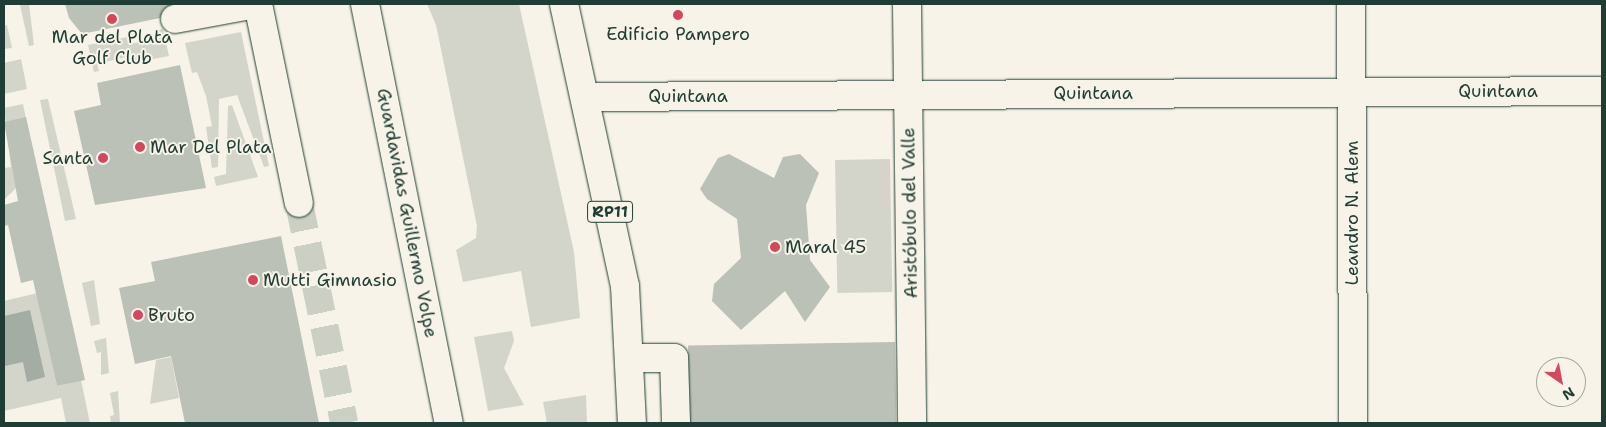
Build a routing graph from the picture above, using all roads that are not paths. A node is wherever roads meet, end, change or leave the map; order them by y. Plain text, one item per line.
1 (257, 4) edge
2 (365, 4) edge
3 (564, 4) edge
4 (907, 4) edge
5 (1351, 4) edge
6 (175, 20) dead end
7 (1602, 91) edge
8 (1352, 92) junction
9 (908, 94) junction
10 (585, 97) junction
11 (299, 203) tunnel mouth
12 (631, 358) junction
13 (449, 423) edge
14 (632, 423) edge
15 (676, 423) edge
16 (912, 423) edge
17 (1353, 423) edge

1 - 6 street
1 - 11 street
2 - 13 street, Guardavidas Guillermo Volpe
3 - 10 street, RP11
4 - 9 street, Aristóbulo del Valle
5 - 8 street, Leandro N. Alem
7 - 8 street, Quintana
8 - 9 street, Quintana
8 - 17 street, Leandro N. Alem
9 - 10 street, Quintana
9 - 16 street, Aristóbulo del Valle
10 - 12 street, RP11
12 - 14 street, RP11
12 - 15 street

